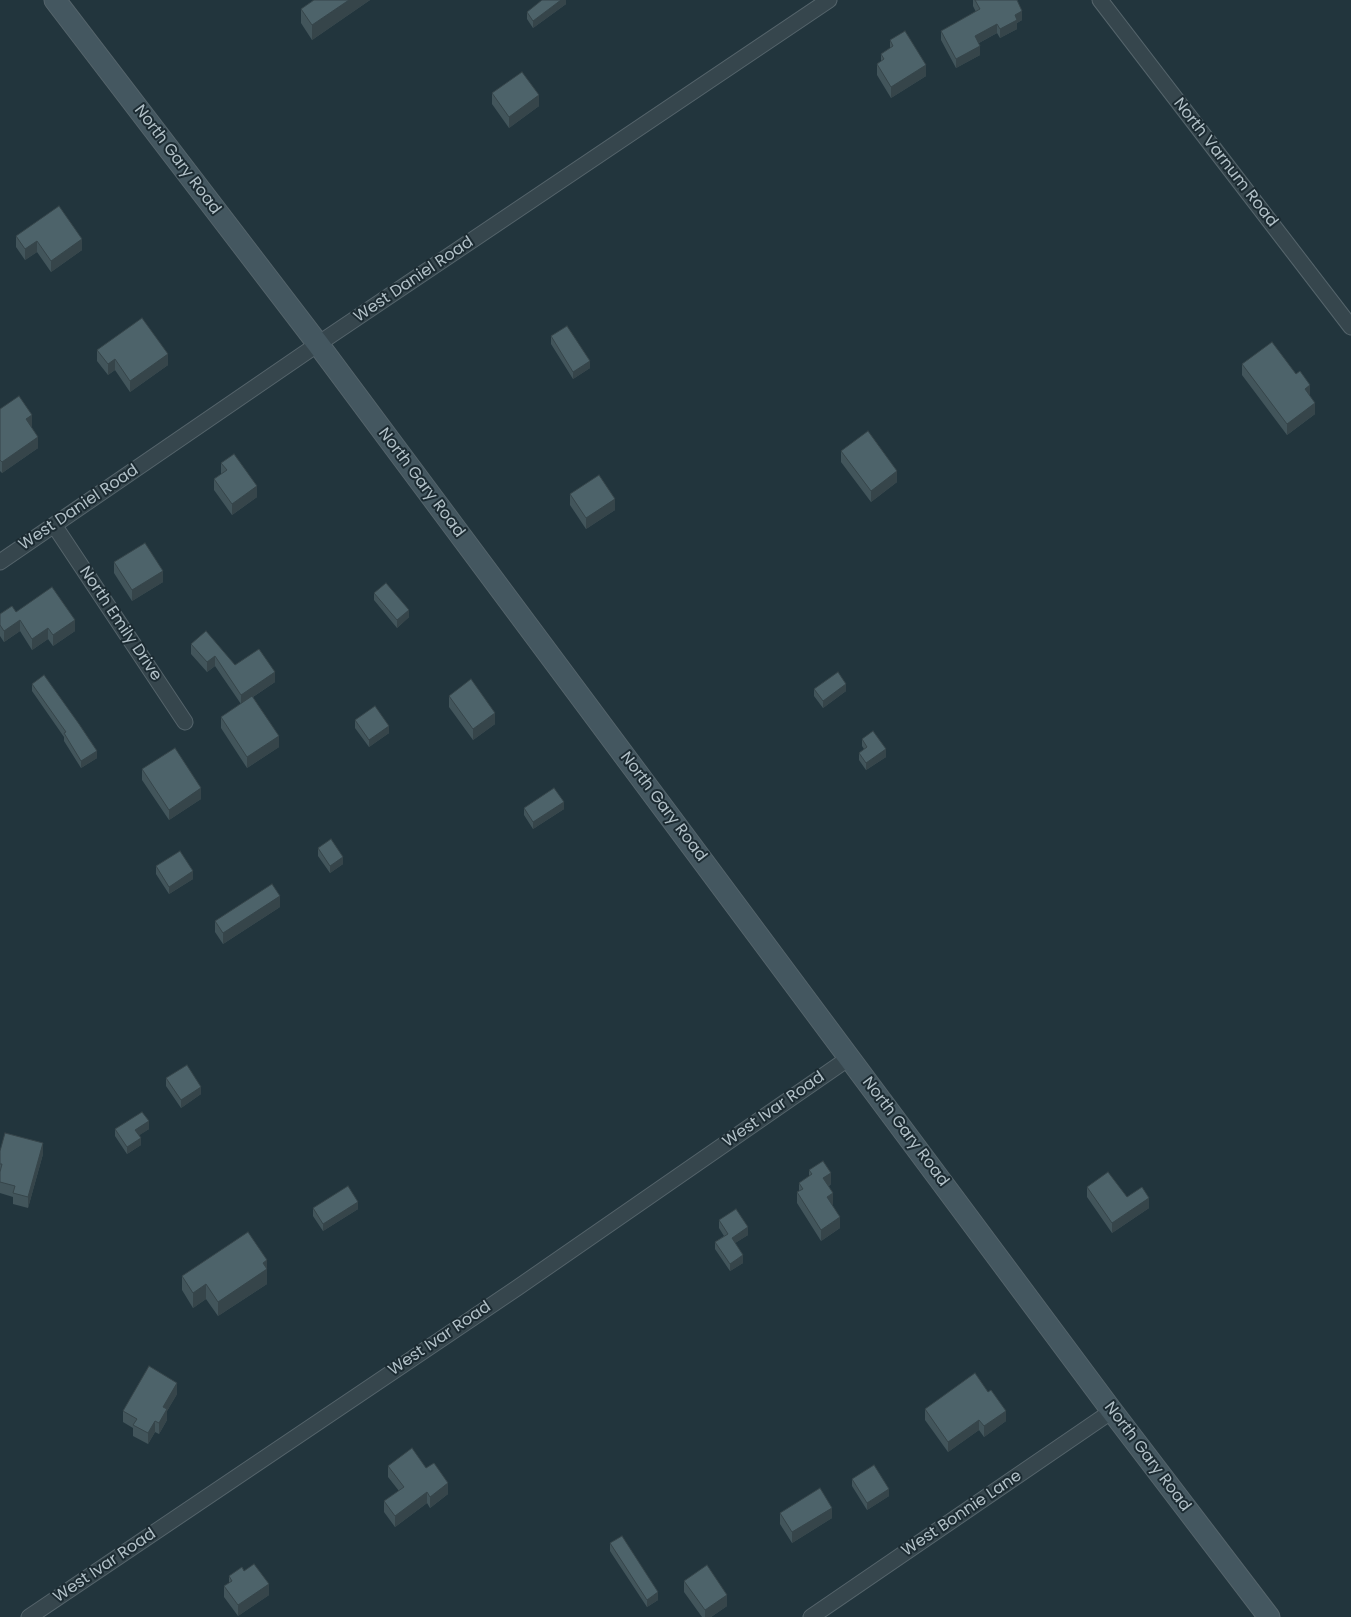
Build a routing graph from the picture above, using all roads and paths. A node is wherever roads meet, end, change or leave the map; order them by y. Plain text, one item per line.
1 (54, 0) edge
2 (829, 0) edge
3 (1100, 0) edge
4 (1351, 326) edge
5 (318, 344) junction
6 (54, 525) junction
7 (0, 562) edge
8 (185, 722) dead end
9 (849, 1058) junction
10 (1112, 1411) junction
11 (29, 1617) edge
12 (811, 1617) edge
13 (1269, 1617) edge

1 - 5 street, North Gary Road
2 - 5 street, West Daniel Road
3 - 4 street, North Varnum Road
5 - 6 street, West Daniel Road
5 - 9 street, North Gary Road
6 - 7 street, West Daniel Road
6 - 8 street, North Emily Drive
9 - 10 street, North Gary Road
9 - 11 street, West Ivar Road
10 - 12 street, West Bonnie Lane
10 - 13 street, North Gary Road

